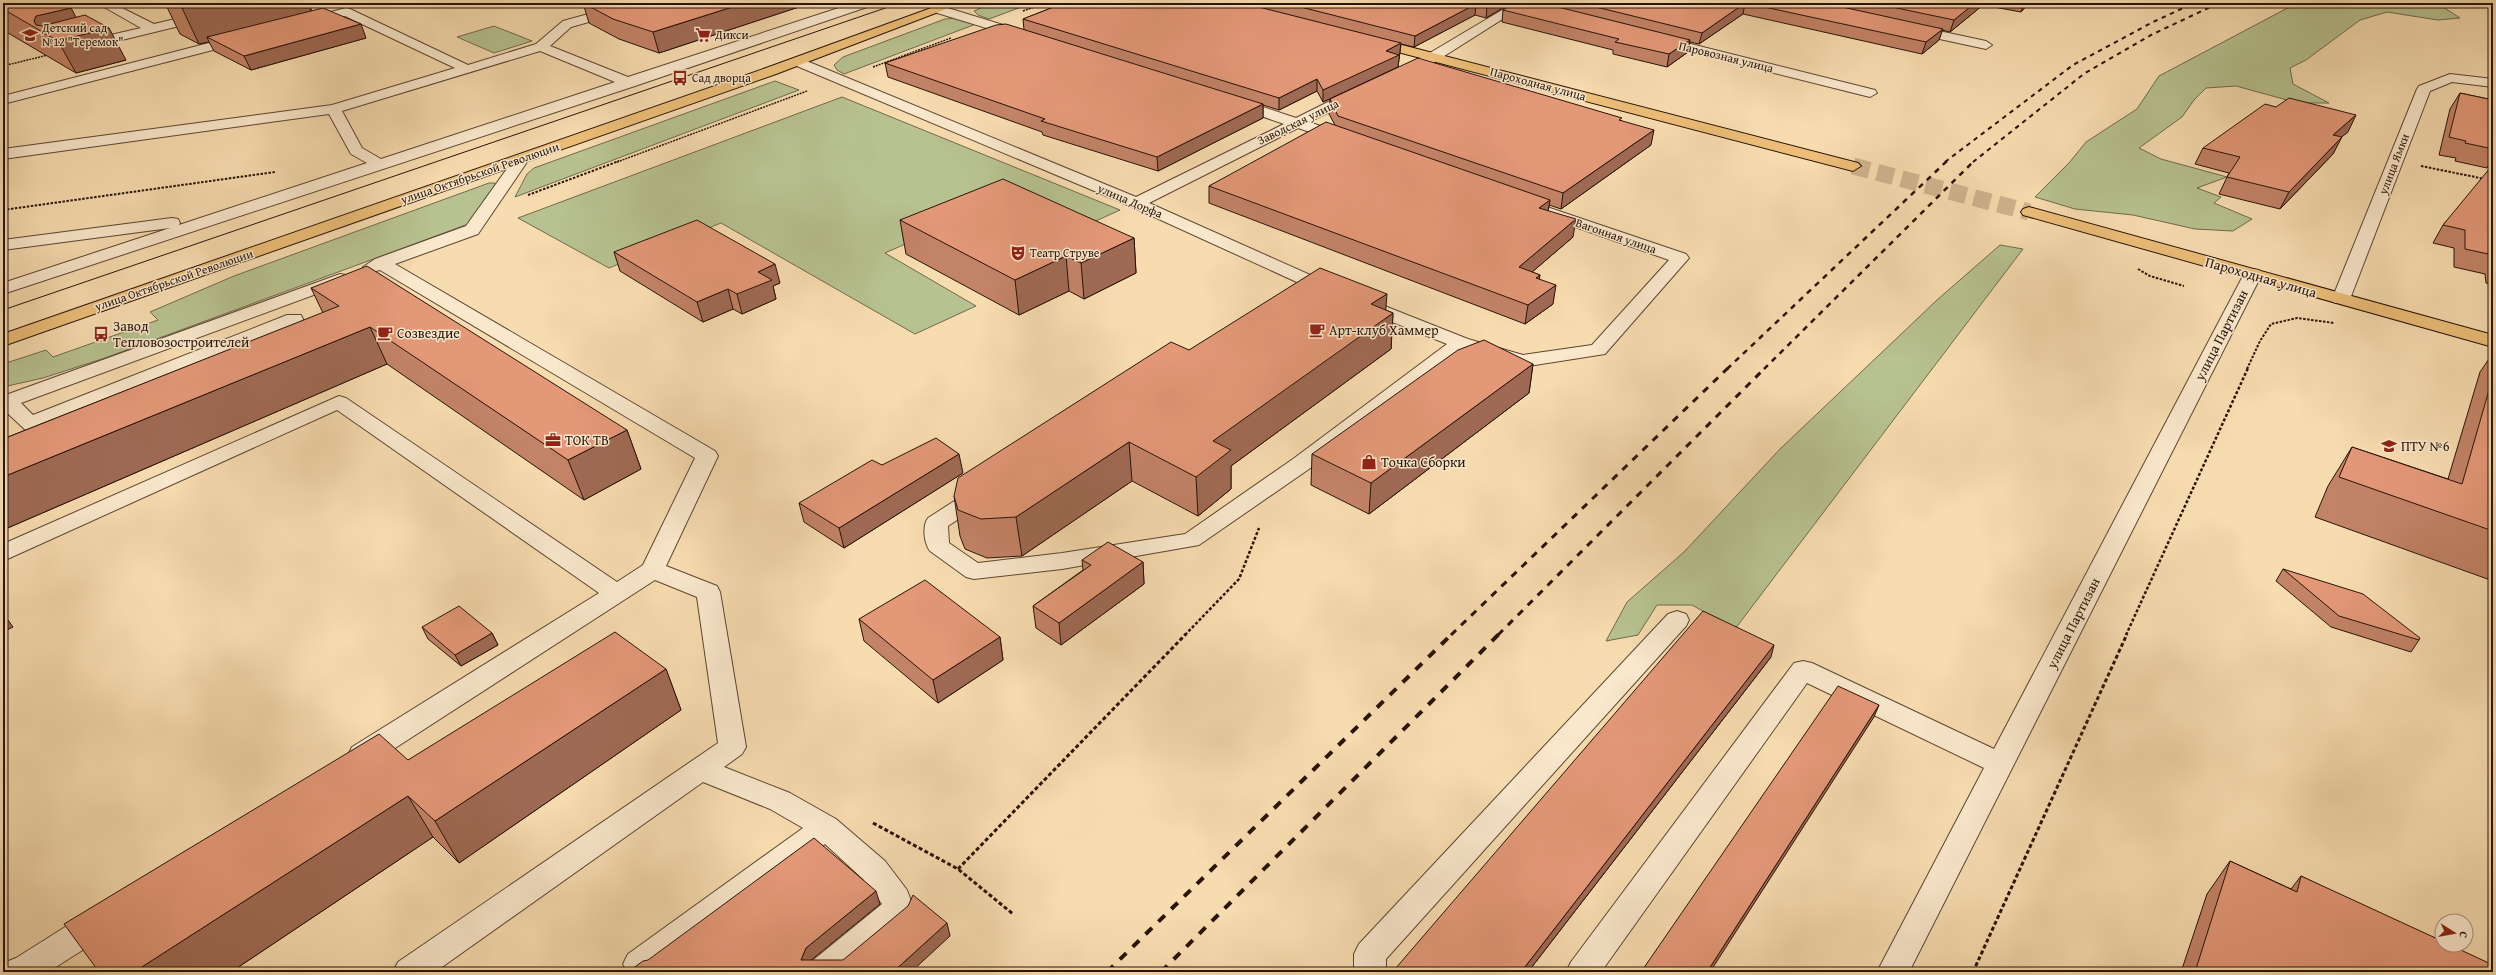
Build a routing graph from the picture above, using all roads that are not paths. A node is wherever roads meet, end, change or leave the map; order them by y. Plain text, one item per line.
1 (103, 3) edge
2 (239, 3) edge
3 (956, 3) edge
4 (858, 4) edge
5 (1519, 4) edge
6 (630, 6) edge
7 (938, 9) junction
8 (1536, 9) edge
9 (292, 26) edge
10 (1902, 27) edge
11 (153, 29) junction
12 (254, 35) edge
13 (1645, 36) edge
14 (1358, 37) edge
15 (1040, 41) edge
16 (1986, 46) dead end
17 (541, 47) junction
18 (74, 48) edge
19 (1433, 57) junction
20 (797, 61) junction
21 (469, 70) junction
22 (1388, 78) edge
23 (2491, 81) edge
24 (630, 83) junction
25 (1368, 88) edge
26 (1870, 93) dead end
27 (1222, 98) edge
28 (3, 100) edge
29 (334, 109) junction
30 (1297, 122) junction
31 (1355, 143) edge
32 (3, 154) edge
33 (520, 159) junction
34 (381, 165) junction
35 (1853, 166) tunnel mouth
36 (1136, 203) junction
37 (1530, 206) edge
38 (2029, 212) tunnel mouth
39 (223, 216) junction
40 (3, 245) edge
41 (381, 263) junction
42 (2253, 274) junction
43 (1306, 281) junction
44 (3, 289) edge
45 (1286, 294) edge
46 (2341, 299) junction
47 (294, 319) dead end
48 (3, 340) edge
49 (2493, 341) edge
50 (1461, 343) junction
51 (197, 357) junction
52 (207, 390) edge
53 (5, 402) edge
54 (30, 423) junction
55 (74, 445) edge
56 (996, 484) edge
57 (3, 552) edge
58 (653, 570) junction
59 (616, 593) junction
60 (1678, 620) dead end
61 (2002, 765) junction
62 (341, 768) edge
63 (701, 768) junction
64 (826, 827) junction
65 (120, 909) edge
66 (639, 964) edge
67 (17, 972) edge
68 (410, 972) edge
69 (822, 972) edge
70 (1370, 972) edge
71 (1582, 972) edge
72 (1893, 972) edge

1 - 11 street
2 - 11 street
3 - 7 main road, улица Октябрьской Революции
4 - 24 street
5 - 8 street
5 - 19 street
6 - 17 street
7 - 15 street
7 - 20 main road, улица Октябрьской Революции
9 - 21 street
10 - 16 street
11 - 18 street
12 - 28 street
13 - 26 street, Паровозная улица
14 - 19 main road, Пароходная улица
17 - 21 street
17 - 24 street
19 - 22 street
19 - 35 main road, Пароходная улица
20 - 33 main road, улица Октябрьской Революции
20 - 36 street, улица Дорфа
21 - 29 street
23 - 46 street, улица Ямки
24 - 34 street
25 - 30 street, Заводская улица
27 - 30 street
29 - 32 street
29 - 34 street
30 - 31 street
30 - 36 street, Заводская улица
33 - 41 street
33 - 48 main road, улица Октябрьской Революции
34 - 39 street
36 - 43 street, улица Дорфа
37 - 50 street, Вагонная улица
38 - 42 main road, Пароходная улица
39 - 40 street
39 - 44 street
41 - 53 street
41 - 58 street
42 - 46 main road, Пароходная улица
42 - 61 street, улица Партизан
43 - 45 street
43 - 50 street, улица Дорфа
46 - 49 main road, Пароходная улица
47 - 51 street
50 - 56 street
51 - 52 street
51 - 54 street
53 - 54 street
54 - 55 street
57 - 59 street
58 - 59 street
58 - 63 street
59 - 62 street
60 - 70 street
61 - 71 street
61 - 72 street, улица Партизан
63 - 64 street
63 - 68 street
64 - 66 street
64 - 69 street
65 - 67 street

